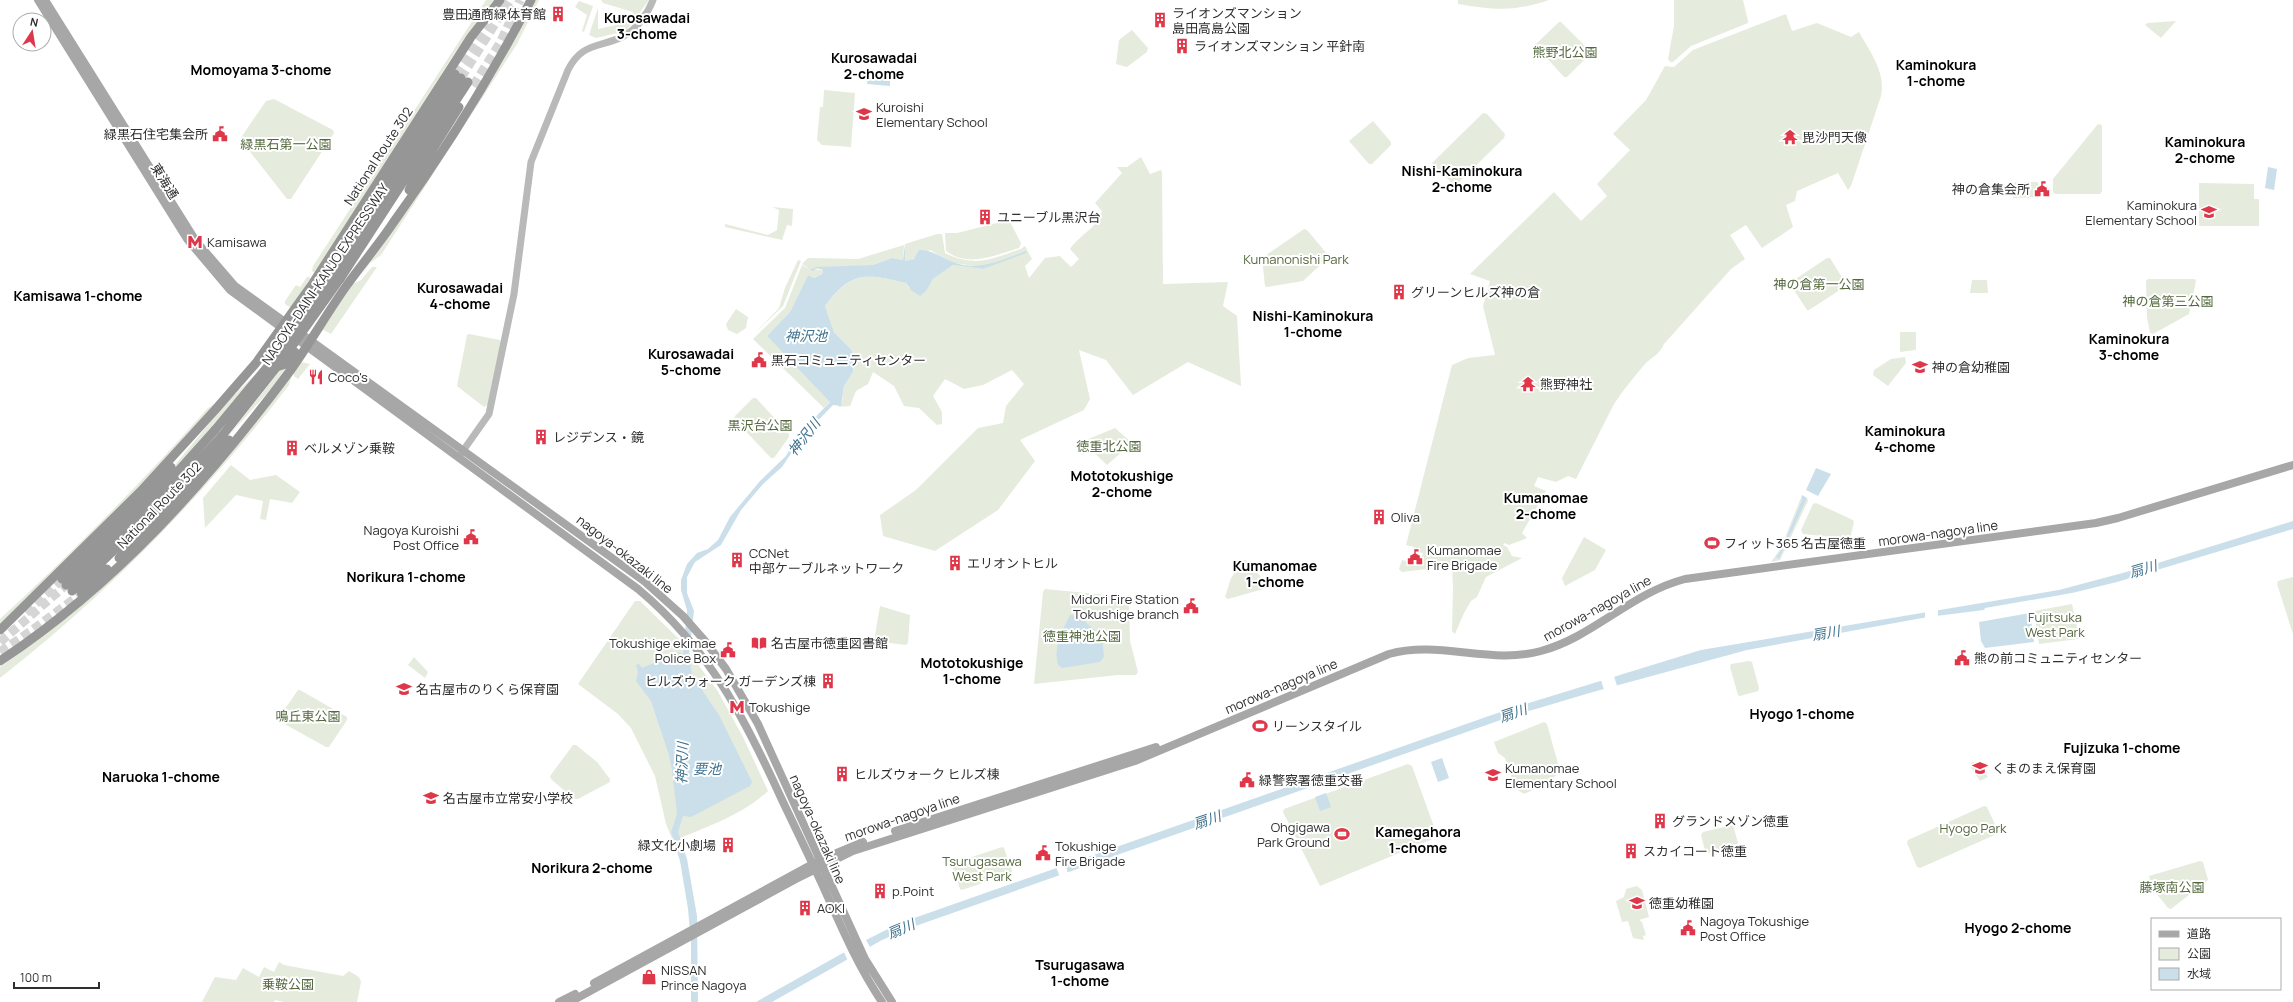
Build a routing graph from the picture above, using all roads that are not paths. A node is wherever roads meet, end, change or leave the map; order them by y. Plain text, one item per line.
1 (38, 0) edge
2 (45, 0) edge
3 (500, 0) edge
4 (531, 0) edge
5 (653, 0) edge
6 (464, 80) junction
7 (393, 223) junction
8 (326, 263) junction
9 (357, 271) junction
10 (285, 326) junction
11 (306, 343) junction
12 (232, 392) junction
13 (270, 396) junction
14 (196, 432) junction
15 (463, 451) junction
16 (458, 458) junction
17 (2293, 465) edge
18 (69, 588) junction
19 (0, 630) edge
20 (0, 661) edge
21 (817, 865) junction
22 (688, 935) junction
23 (862, 961) junction
24 (559, 1002) edge
25 (570, 1002) edge
26 (882, 1002) edge
27 (892, 1002) edge

1 - 10 main road, 東海通
2 - 10 main road, 東海通
3 - 8 highway, National Route 302
4 - 7 highway, National Route 302
5 - 15 main road
6 - 7 highway
6 - 8 highway
6 - 18 highway, NAGOYA-DAINI-KANJO EXPRESSWAY, bridge
7 - 9 highway, National Route 302
8 - 10 highway, National Route 302
9 - 10 highway, National Route 302
9 - 11 highway, National Route 302
10 - 11 main road, 東海通
10 - 12 highway, National Route 302
11 - 12 highway, National Route 302
11 - 13 highway, National Route 302
11 - 15 main road, nagoya-okazaki line
11 - 16 main road, nagoya-okazaki line
12 - 14 highway, National Route 302
13 - 18 highway
13 - 20 highway, National Route 302
14 - 18 highway
14 - 19 highway, National Route 302
15 - 16 main road
15 - 21 main road, nagoya-okazaki line
16 - 21 main road, nagoya-okazaki line
17 - 21 main road, morowa-nagoya line
21 - 22 main road, morowa-nagoya line
21 - 23 main road, nagoya-okazaki line
22 - 24 main road, morowa-nagoya line
22 - 25 main road, morowa-nagoya line
23 - 26 main road, nagoya-okazaki line
23 - 27 main road, nagoya-okazaki line

